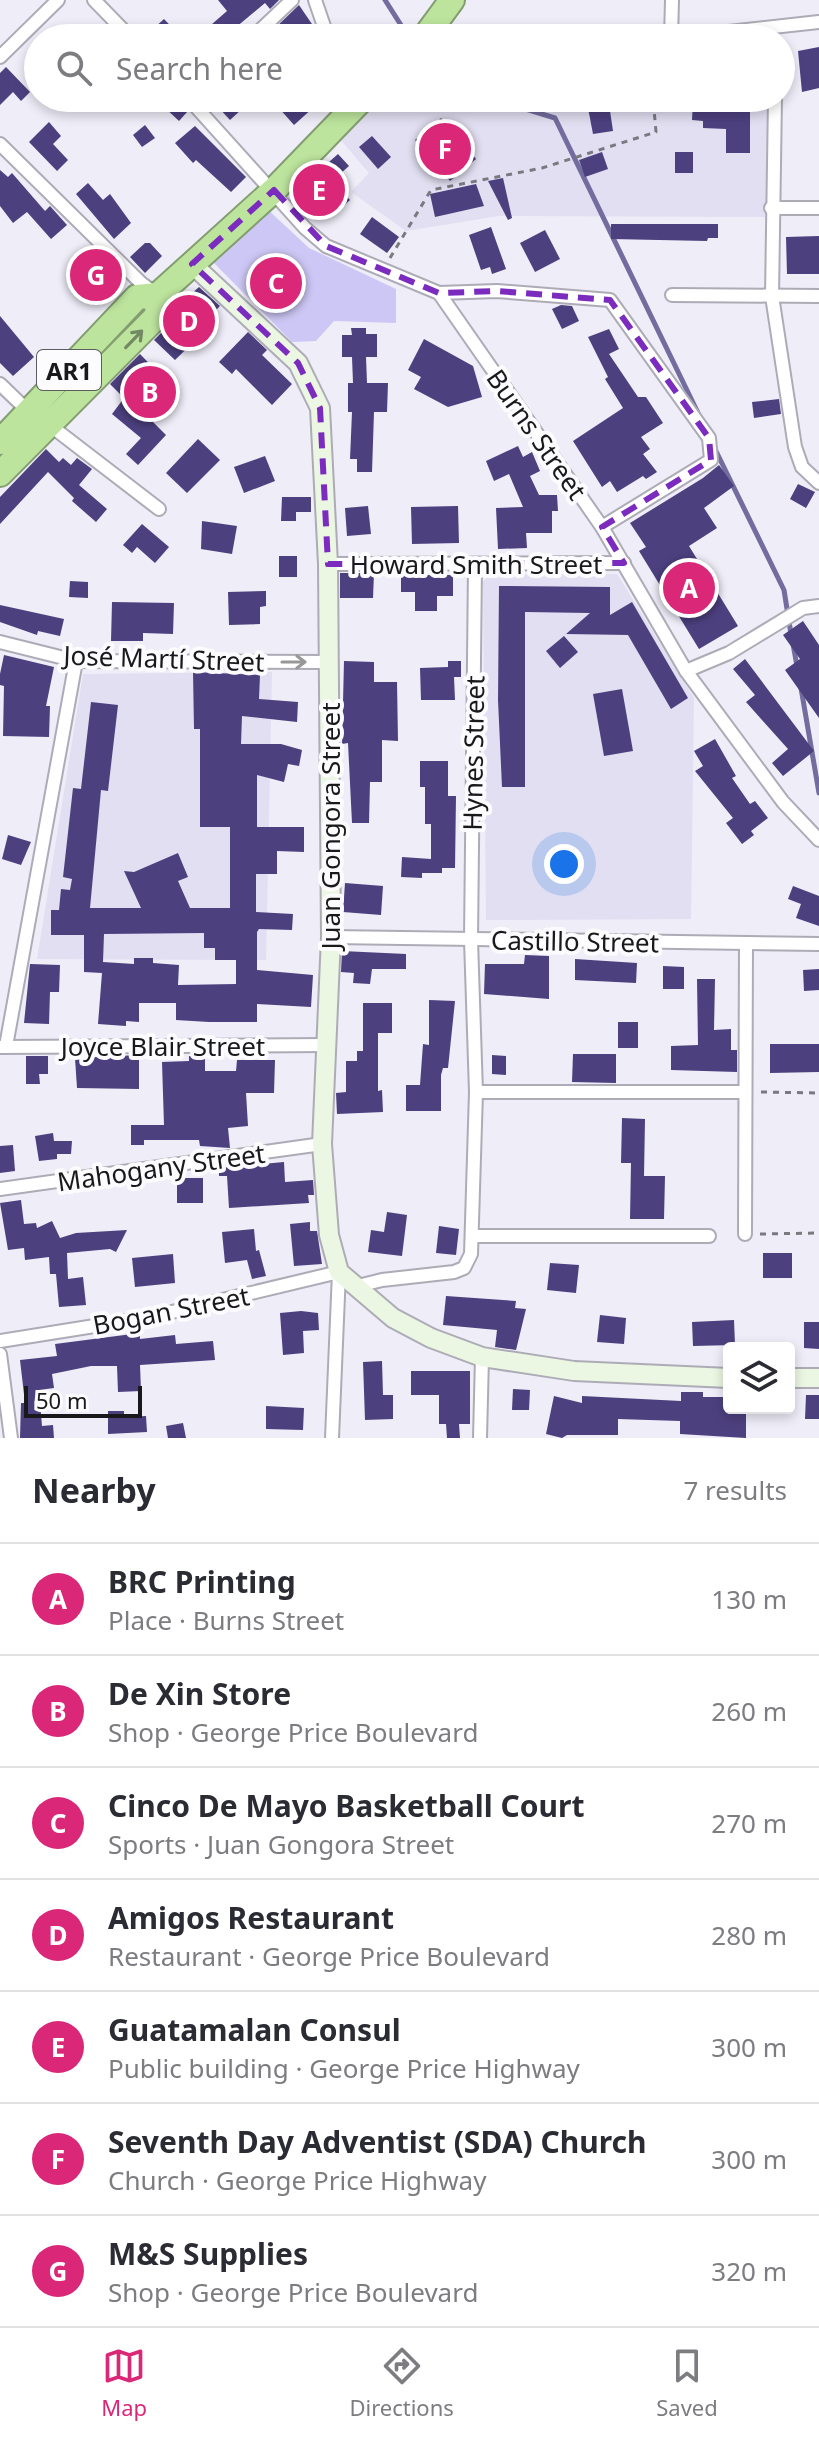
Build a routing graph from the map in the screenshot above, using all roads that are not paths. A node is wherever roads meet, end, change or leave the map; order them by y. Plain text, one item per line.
1 (58, 0) edge
2 (94, 0) edge
3 (292, 0) edge
4 (315, 0) edge
5 (452, 0) edge
6 (672, 0) edge
7 (819, 22) edge
8 (34, 24) edge
9 (117, 24) edge
10 (267, 24) edge
11 (323, 24) edge
12 (436, 24) edge
13 (673, 24) edge
14 (795, 29) edge
15 (24, 33) edge
16 (0, 57) edge
17 (201, 112) edge
18 (345, 112) edge
19 (774, 112) edge
20 (0, 144) edge
21 (274, 190) junction
22 (771, 208) junction
23 (819, 208) edge
24 (192, 264) junction
25 (439, 293) junction
26 (158, 295) junction
27 (672, 295) dead end
28 (772, 296) junction
29 (819, 296) edge
30 (0, 384) edge
31 (40, 420) junction
32 (0, 442) edge
33 (0, 474) edge
34 (819, 483) edge
35 (159, 509) dead end
36 (602, 527) junction
37 (624, 563) junction
38 (328, 564) junction
39 (475, 566) junction
40 (819, 606) edge
41 (0, 642) edge
42 (76, 661) junction
43 (329, 662) junction
44 (686, 671) junction
45 (819, 840) edge
46 (331, 937) junction
47 (471, 940) junction
48 (746, 943) junction
49 (819, 944) edge
50 (326, 1045) junction
51 (3, 1047) edge
52 (476, 1092) junction
53 (745, 1092) junction
54 (322, 1144) junction
55 (0, 1189) edge
56 (745, 1234) road end
57 (473, 1236) junction
58 (709, 1236) dead end
59 (339, 1272) junction
60 (354, 1287) junction
61 (0, 1341) edge
62 (0, 1354) edge
63 (482, 1357) junction
64 (723, 1378) edge
65 (795, 1378) edge
66 (819, 1378) edge
67 (11, 1438) edge
68 (332, 1438) edge
69 (480, 1438) edge

1 - 8 street
2 - 9 street
3 - 10 street
4 - 11 street
5 - 12 highway
6 - 13 street
7 - 14 street
15 - 16 street
17 - 21 street
18 - 21 highway, AR1
19 - 22 street
20 - 26 street
21 - 24 highway, AR1
21 - 25 street
22 - 23 street
22 - 28 street
24 - 26 highway, AR1
24 - 38 street, Juan Gongora Street
25 - 36 street, Burns Street
25 - 36 street
26 - 31 highway, AR1
27 - 28 street
28 - 29 street
28 - 34 street
30 - 31 street
31 - 32 highway, AR1
31 - 33 highway, AR1
31 - 35 street
36 - 37 street, Burns Street
37 - 39 street, Howard Smith Street
37 - 44 street, Burns Street
38 - 39 street, Howard Smith Street
38 - 43 street, Juan Gongora Street
39 - 47 street, Hynes Street
40 - 44 street
41 - 42 street, José Martí Street
42 -> 43 street, José Martí Street
42 - 51 street
43 - 46 street, Juan Gongora Street
44 - 45 street, Burns Street
46 - 47 street, Castillo Street
46 - 50 street, Juan Gongora Street
47 - 48 street, Castillo Street
47 - 52 street, Hynes Street
48 - 49 street, Castillo Street
48 - 53 street
50 - 51 street, Joyce Blair Street
50 - 54 street, Juan Gongora Street
52 - 53 street
52 - 57 street, Hynes Street
53 - 56 street
54 - 55 street, Mahogany Street
54 - 59 street, Juan Gongora Street
57 - 58 street
57 - 60 street
59 - 60 street
59 - 61 street, Bogan Street
59 - 68 street, Juan Gongora Street
60 - 63 street
62 - 67 street
63 - 64 street
63 - 69 street
65 - 66 street

